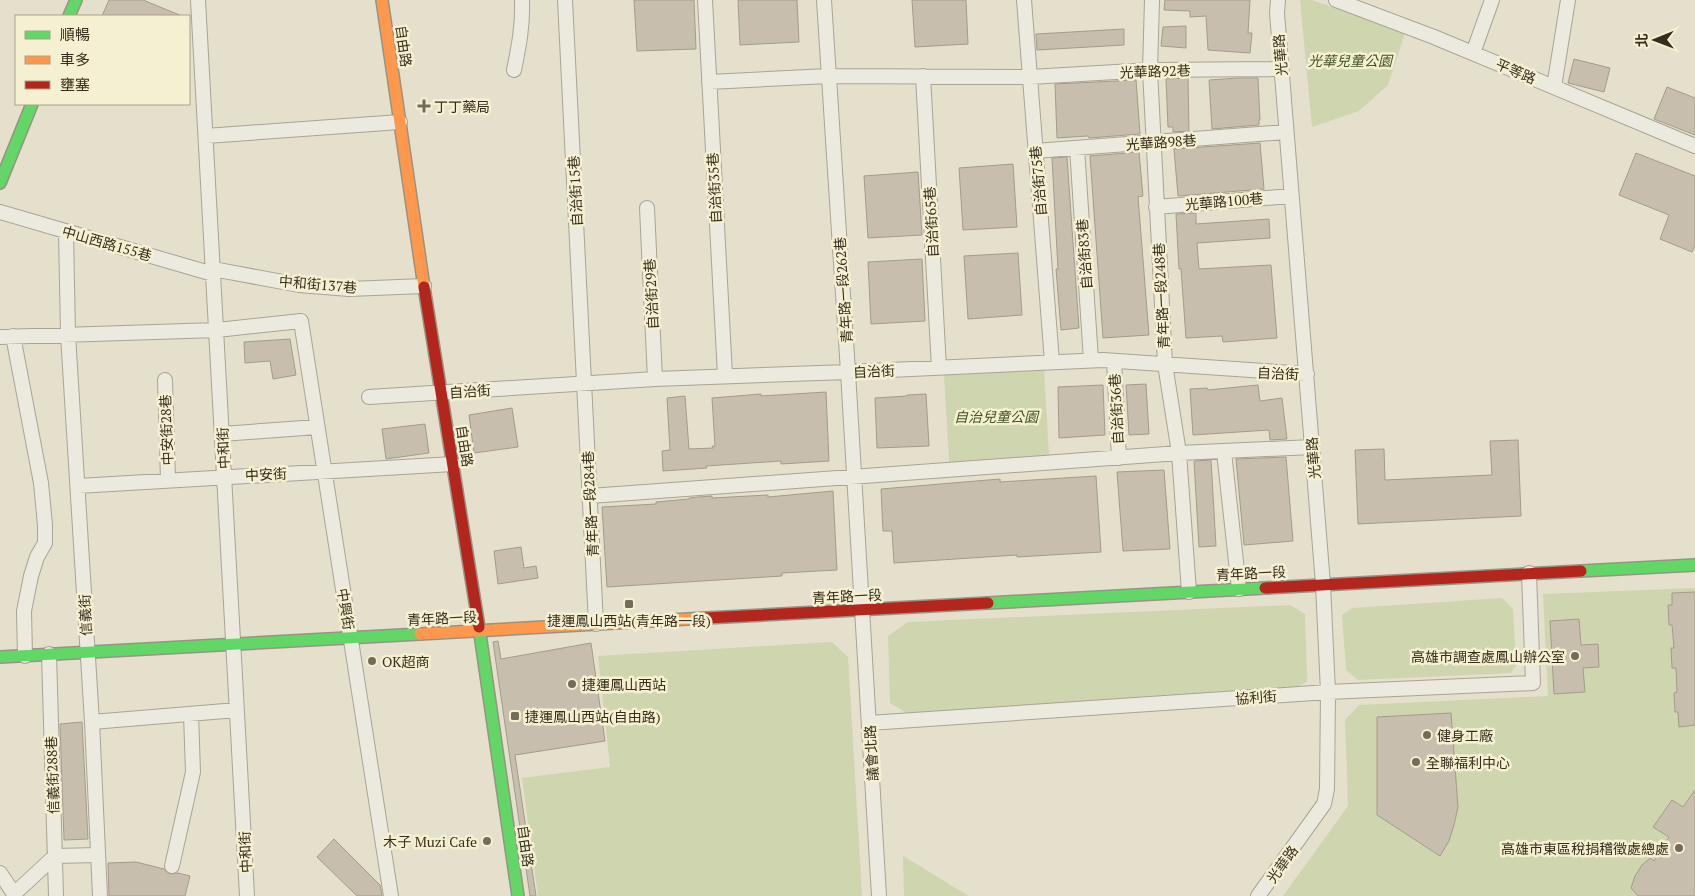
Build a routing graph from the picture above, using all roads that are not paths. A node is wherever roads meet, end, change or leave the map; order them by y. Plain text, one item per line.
1 (76, 0) edge
2 (198, 0) edge
3 (382, 0) edge
4 (522, 0) edge
5 (565, 0) edge
6 (705, 0) edge
7 (824, 0) edge
8 (1024, 0) edge
9 (1152, 0) edge
10 (1278, 0) edge
11 (1336, 0) edge
12 (1492, 0) edge
13 (1568, 0) edge
14 (69, 15) edge
15 (1473, 53) junction
16 (1281, 69) junction
17 (514, 70) dead end
18 (1150, 70) junction
19 (828, 76) junction
20 (923, 76) junction
21 (1030, 77) junction
22 (709, 82) junction
23 (1554, 86) junction
24 (32, 105) edge
25 (400, 122) junction
26 (1286, 132) junction
27 (206, 136) junction
28 (1152, 142) junction
29 (1695, 146) edge
30 (1077, 148) junction
31 (1035, 151) junction
32 (0, 183) edge
33 (1292, 196) junction
34 (1156, 207) junction
35 (647, 208) dead end
36 (0, 212) edge
37 (66, 231) junction
38 (213, 271) junction
39 (424, 286) junction
40 (216, 330) junction
41 (68, 335) junction
42 (6, 337) edge
43 (1091, 360) junction
44 (1114, 361) junction
45 (1052, 362) junction
46 (1165, 364) junction
47 (939, 368) junction
48 (848, 372) junction
49 (1307, 374) junction
50 (725, 376) junction
51 (655, 379) junction
52 (165, 380) dead end
53 (584, 383) junction
54 (442, 393) junction
55 (368, 397) dead end
56 (317, 427) junction
57 (222, 434) junction
58 (1312, 447) junction
59 (1179, 452) junction
60 (1224, 452) junction
61 (1119, 458) junction
62 (453, 464) junction
63 (324, 471) junction
64 (224, 477) junction
65 (854, 477) junction
66 (168, 480) junction
67 (78, 486) junction
68 (590, 496) junction
69 (1695, 565) edge
70 (1529, 573) junction
71 (1323, 584) junction
72 (1238, 589) junction
73 (1189, 592) junction
74 (861, 610) junction
75 (596, 624) junction
76 (479, 630) junction
77 (350, 637) junction
78 (234, 643) junction
79 (87, 652) junction
80 (49, 654) junction
81 (25, 656) junction
82 (0, 657) edge
83 (1328, 692) junction
84 (237, 710) junction
85 (191, 714) junction
86 (92, 722) junction
87 (869, 723) junction
88 (98, 855) junction
89 (55, 856) junction
90 (172, 866) dead end
91 (0, 873) edge
92 (56, 896) edge
93 (100, 896) edge
94 (247, 896) edge
95 (391, 896) edge
96 (518, 896) edge
97 (879, 896) edge
98 (1258, 896) edge

1 - 14 street
2 - 27 street, 中和街
3 - 25 street, 自由路
4 - 17 street
5 - 53 street, 自治街15巷
6 - 22 street, 自治街35巷
7 - 19 street, 青年路一段262巷
8 - 21 street, 自治街75巷
9 - 18 street, 青年路一段248巷
10 - 16 street, 光華路
11 - 15 street, 平等路
12 - 15 street
13 - 23 street
15 - 23 street, 平等路
16 - 18 street, 光華路92巷
16 - 26 street, 光華路
18 - 21 street, 光華路92巷
18 - 28 street, 青年路一段248巷
19 - 20 street, 光華路92巷
19 - 22 street, 光華路92巷
19 - 48 street, 青年路一段262巷
20 - 21 street, 光華路92巷
20 - 47 street, 自治街65巷
21 - 31 street, 自治街75巷
22 - 50 street, 自治街35巷
23 - 29 street, 平等路
24 - 32 street
25 - 27 street
25 - 39 street, 自由路
26 - 28 street, 光華路98巷
26 - 33 street, 光華路
27 - 38 street, 中和街
28 - 30 street, 光華路98巷
28 - 34 street, 青年路一段248巷
30 - 31 street, 光華路98巷
30 - 43 street, 自治街83巷
31 - 45 street, 自治街75巷
33 - 34 street, 光華路100巷
33 - 49 street, 光華路
34 - 46 street, 青年路一段248巷
35 - 51 street, 自治街29巷
36 - 37 street, 中山西路155巷
37 - 38 street, 中山西路155巷
37 - 41 street, 信義街
38 - 39 street, 中和街137巷
38 - 40 street, 中和街
39 - 54 street, 自由路
40 - 41 street
40 - 56 street, 中興街
40 - 57 street, 中和街
41 - 42 street
41 - 67 street, 信義街
42 - 81 street
43 - 44 street, 自治街
43 - 45 street, 自治街
44 - 46 street, 自治街
44 - 61 street, 自治街36巷
45 - 47 street, 自治街
46 - 49 street, 自治街
46 - 59 street, 青年路一段248巷
47 - 48 street, 自治街
48 - 50 street, 自治街
48 - 65 street, 青年路一段262巷
49 - 58 street, 光華路
50 - 51 street, 自治街
51 - 53 street, 自治街
52 - 66 street, 中安街28巷
53 - 54 street, 自治街
53 - 68 street, 青年路一段284巷
54 - 55 street, 自治街
54 - 62 street, 自由路
56 - 57 street
56 - 63 street, 中興街
57 - 64 street, 中和街
58 - 60 street
58 - 71 street, 光華路
59 - 60 street
59 - 61 street
59 - 73 street, 青年路一段248巷
60 - 72 street
61 - 65 street
62 - 63 street, 中安街
62 - 76 street, 自由路
63 - 64 street, 中安街
63 - 77 street, 中興街
64 - 66 street, 中安街
64 - 78 street, 中和街
65 - 68 street
65 - 74 street, 青年路一段262巷
66 - 67 street, 中安街
67 - 79 street, 信義街
68 - 75 street, 青年路一段284巷
69 - 70 street, 青年路一段
70 - 71 street, 青年路一段
70 - 83 street, 協利街
71 - 72 street, 青年路一段
71 - 83 street, 光華路
72 - 73 street, 青年路一段
73 - 74 street, 青年路一段
74 - 75 street, 青年路一段
74 - 87 street, 議會北路
75 - 76 street, 青年路一段
76 - 77 street, 青年路一段
76 - 96 street, 自由路
77 - 78 street, 青年路一段
77 - 95 street, 中興街
78 - 79 street, 青年路一段
78 - 84 street, 中和街
79 - 80 street, 青年路一段
79 - 86 street, 信義街
80 - 81 street, 青年路一段
80 - 89 street, 信義街288巷
81 - 82 street, 青年路一段
83 - 87 street, 協利街
83 - 98 street, 光華路
84 - 85 street
84 - 94 street, 中和街
85 - 86 street
85 - 90 street
86 - 88 street, 信義街
87 - 97 street, 議會北路
88 - 89 street
88 - 93 street, 信義街
89 - 91 street
89 - 92 street, 信義街288巷

